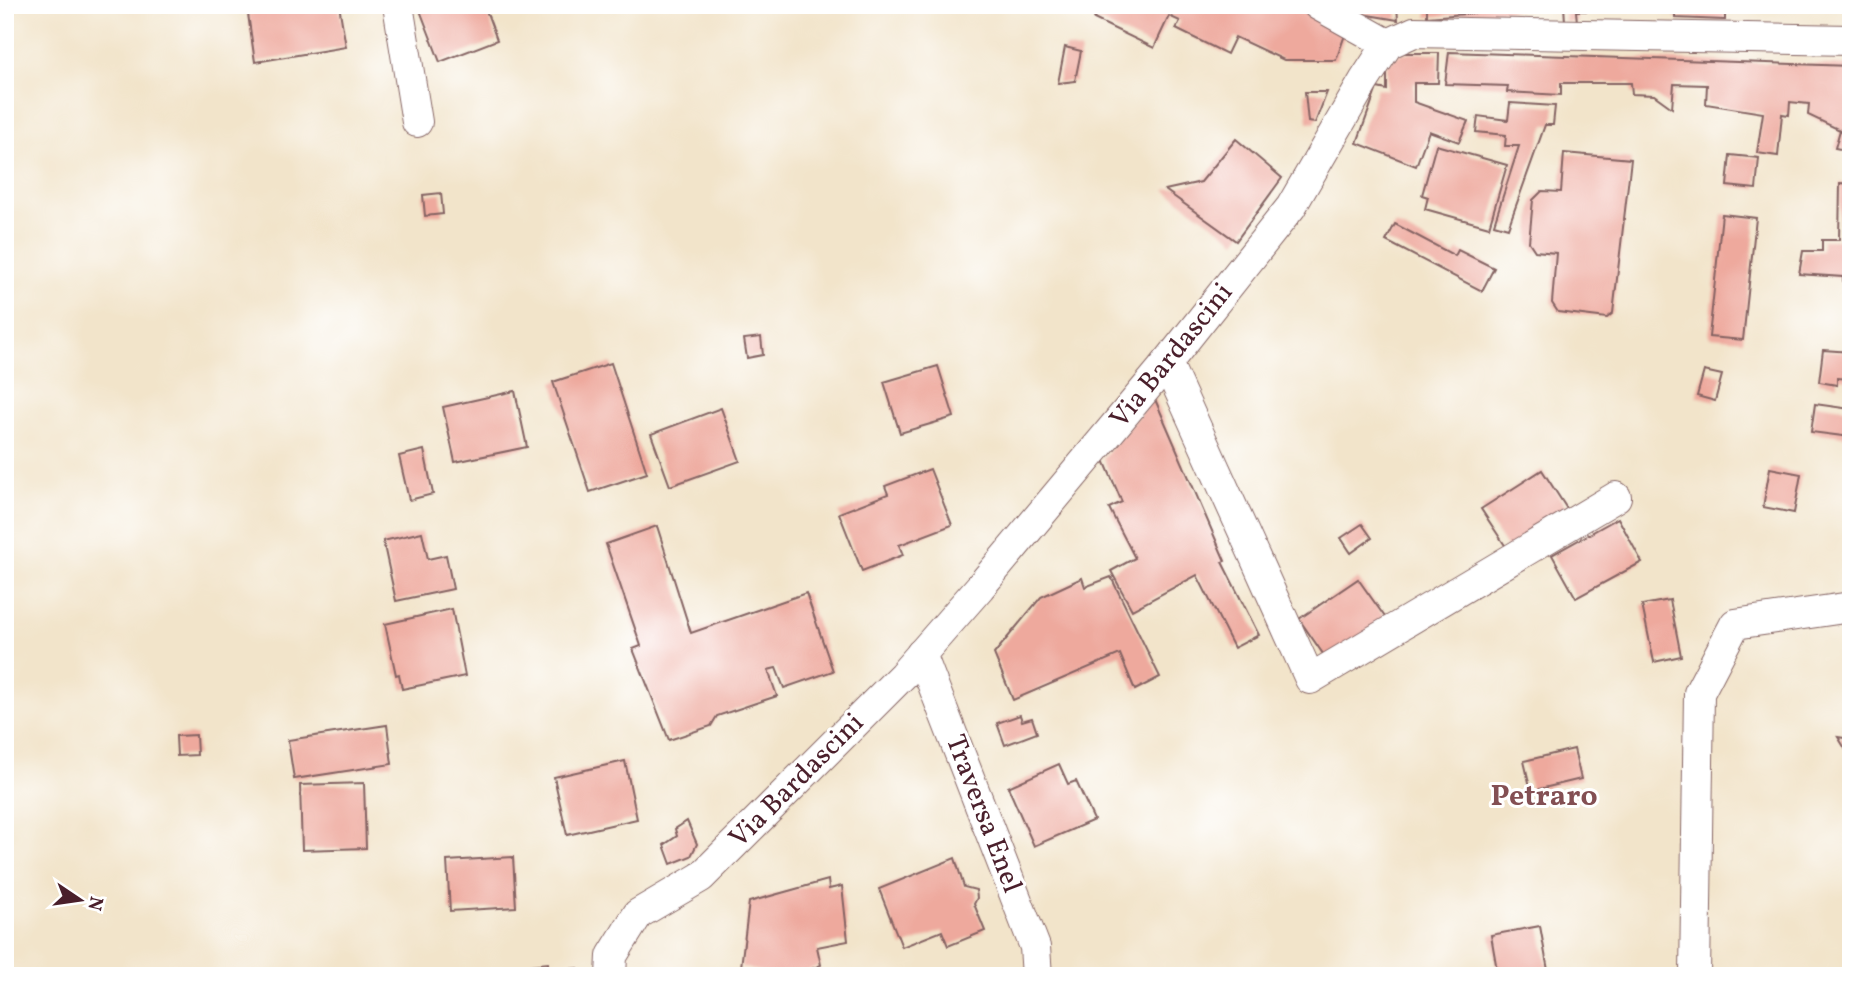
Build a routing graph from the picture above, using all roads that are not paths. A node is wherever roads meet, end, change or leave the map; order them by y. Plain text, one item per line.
1 (398, 5) edge
2 (1318, 5) edge
3 (1851, 40) edge
4 (1388, 44) junction
5 (417, 122) dead end
6 (1167, 363) junction
7 (1616, 497) dead end
8 (1851, 607) edge
9 (921, 654) junction
10 (611, 976) edge
11 (1037, 976) edge
12 (1695, 976) edge

1 - 5 street
2 - 4 street
3 - 4 street
4 - 6 street, Via Bardascini
6 - 7 street
6 - 9 street, Via Bardascini
8 - 12 street
9 - 10 street, Via Bardascini
9 - 11 street, Traversa Enel

